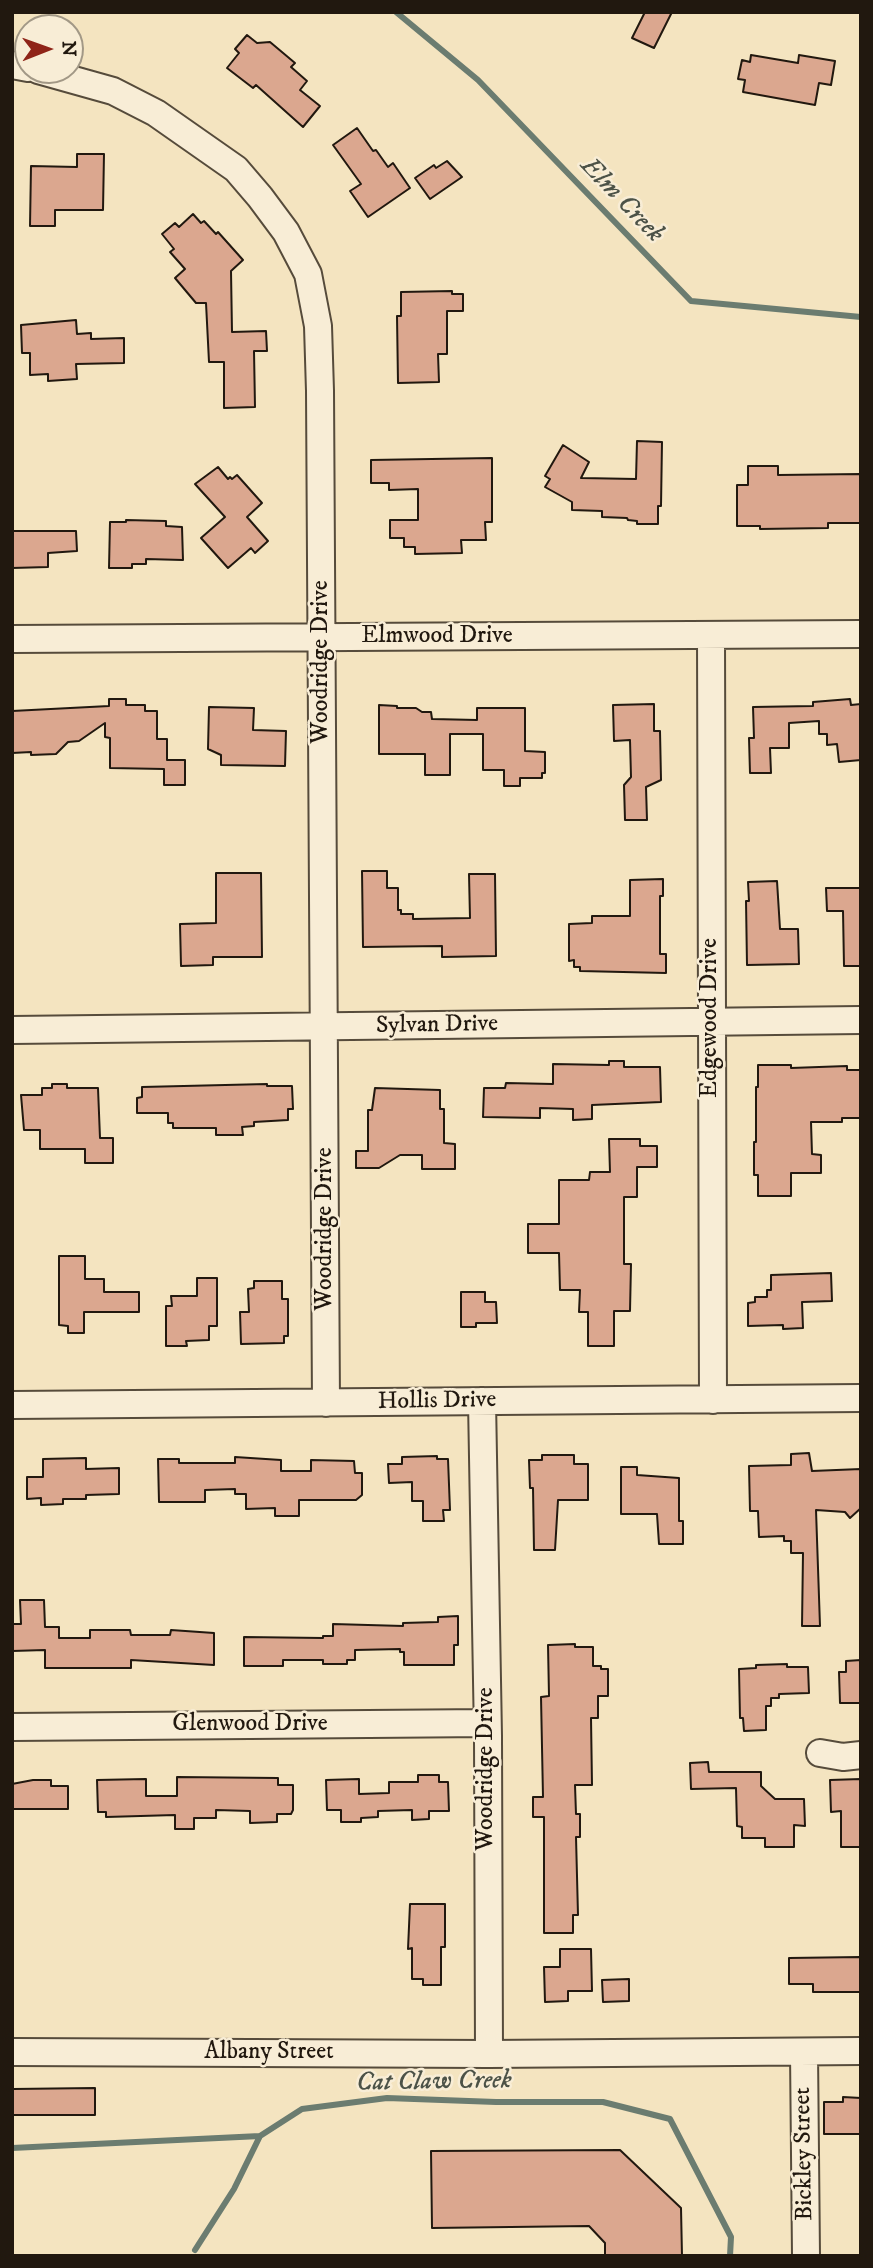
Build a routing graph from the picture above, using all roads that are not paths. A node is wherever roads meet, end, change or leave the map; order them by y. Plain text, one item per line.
1 (84, 83) edge
2 (861, 634) edge
3 (710, 635) junction
4 (322, 638) junction
5 (12, 639) edge
6 (861, 1020) edge
7 (710, 1022) junction
8 (325, 1028) junction
9 (12, 1031) edge
10 (861, 1398) edge
11 (713, 1400) junction
12 (482, 1401) junction
13 (326, 1403) junction
14 (12, 1405) edge
15 (488, 1723) junction
16 (12, 1727) edge
17 (820, 1753) dead end
18 (861, 1755) edge
19 (861, 2051) edge
20 (12, 2052) edge
21 (804, 2052) junction
22 (489, 2054) junction
23 (806, 2256) edge

1 - 4 street, Woodridge Drive
2 - 3 street, Elmwood Drive
3 - 4 street, Elmwood Drive
3 - 7 street, Edgewood Drive
4 - 5 street, Elmwood Drive
4 - 8 street, Woodridge Drive
6 - 7 street, Sylvan Drive
7 - 8 street, Sylvan Drive
7 - 11 street, Edgewood Drive
8 - 9 street, Sylvan Drive
8 - 13 street, Woodridge Drive
10 - 11 street, Hollis Drive
11 - 12 street, Hollis Drive
12 - 13 street, Hollis Drive
12 - 15 street, Woodridge Drive
13 - 14 street, Hollis Drive
15 - 16 street, Glenwood Drive
15 - 22 street, Woodridge Drive
17 - 18 street
19 - 21 street, Albany Street
20 - 22 street, Albany Street
21 - 22 street, Albany Street
21 - 23 street, Bickley Street

